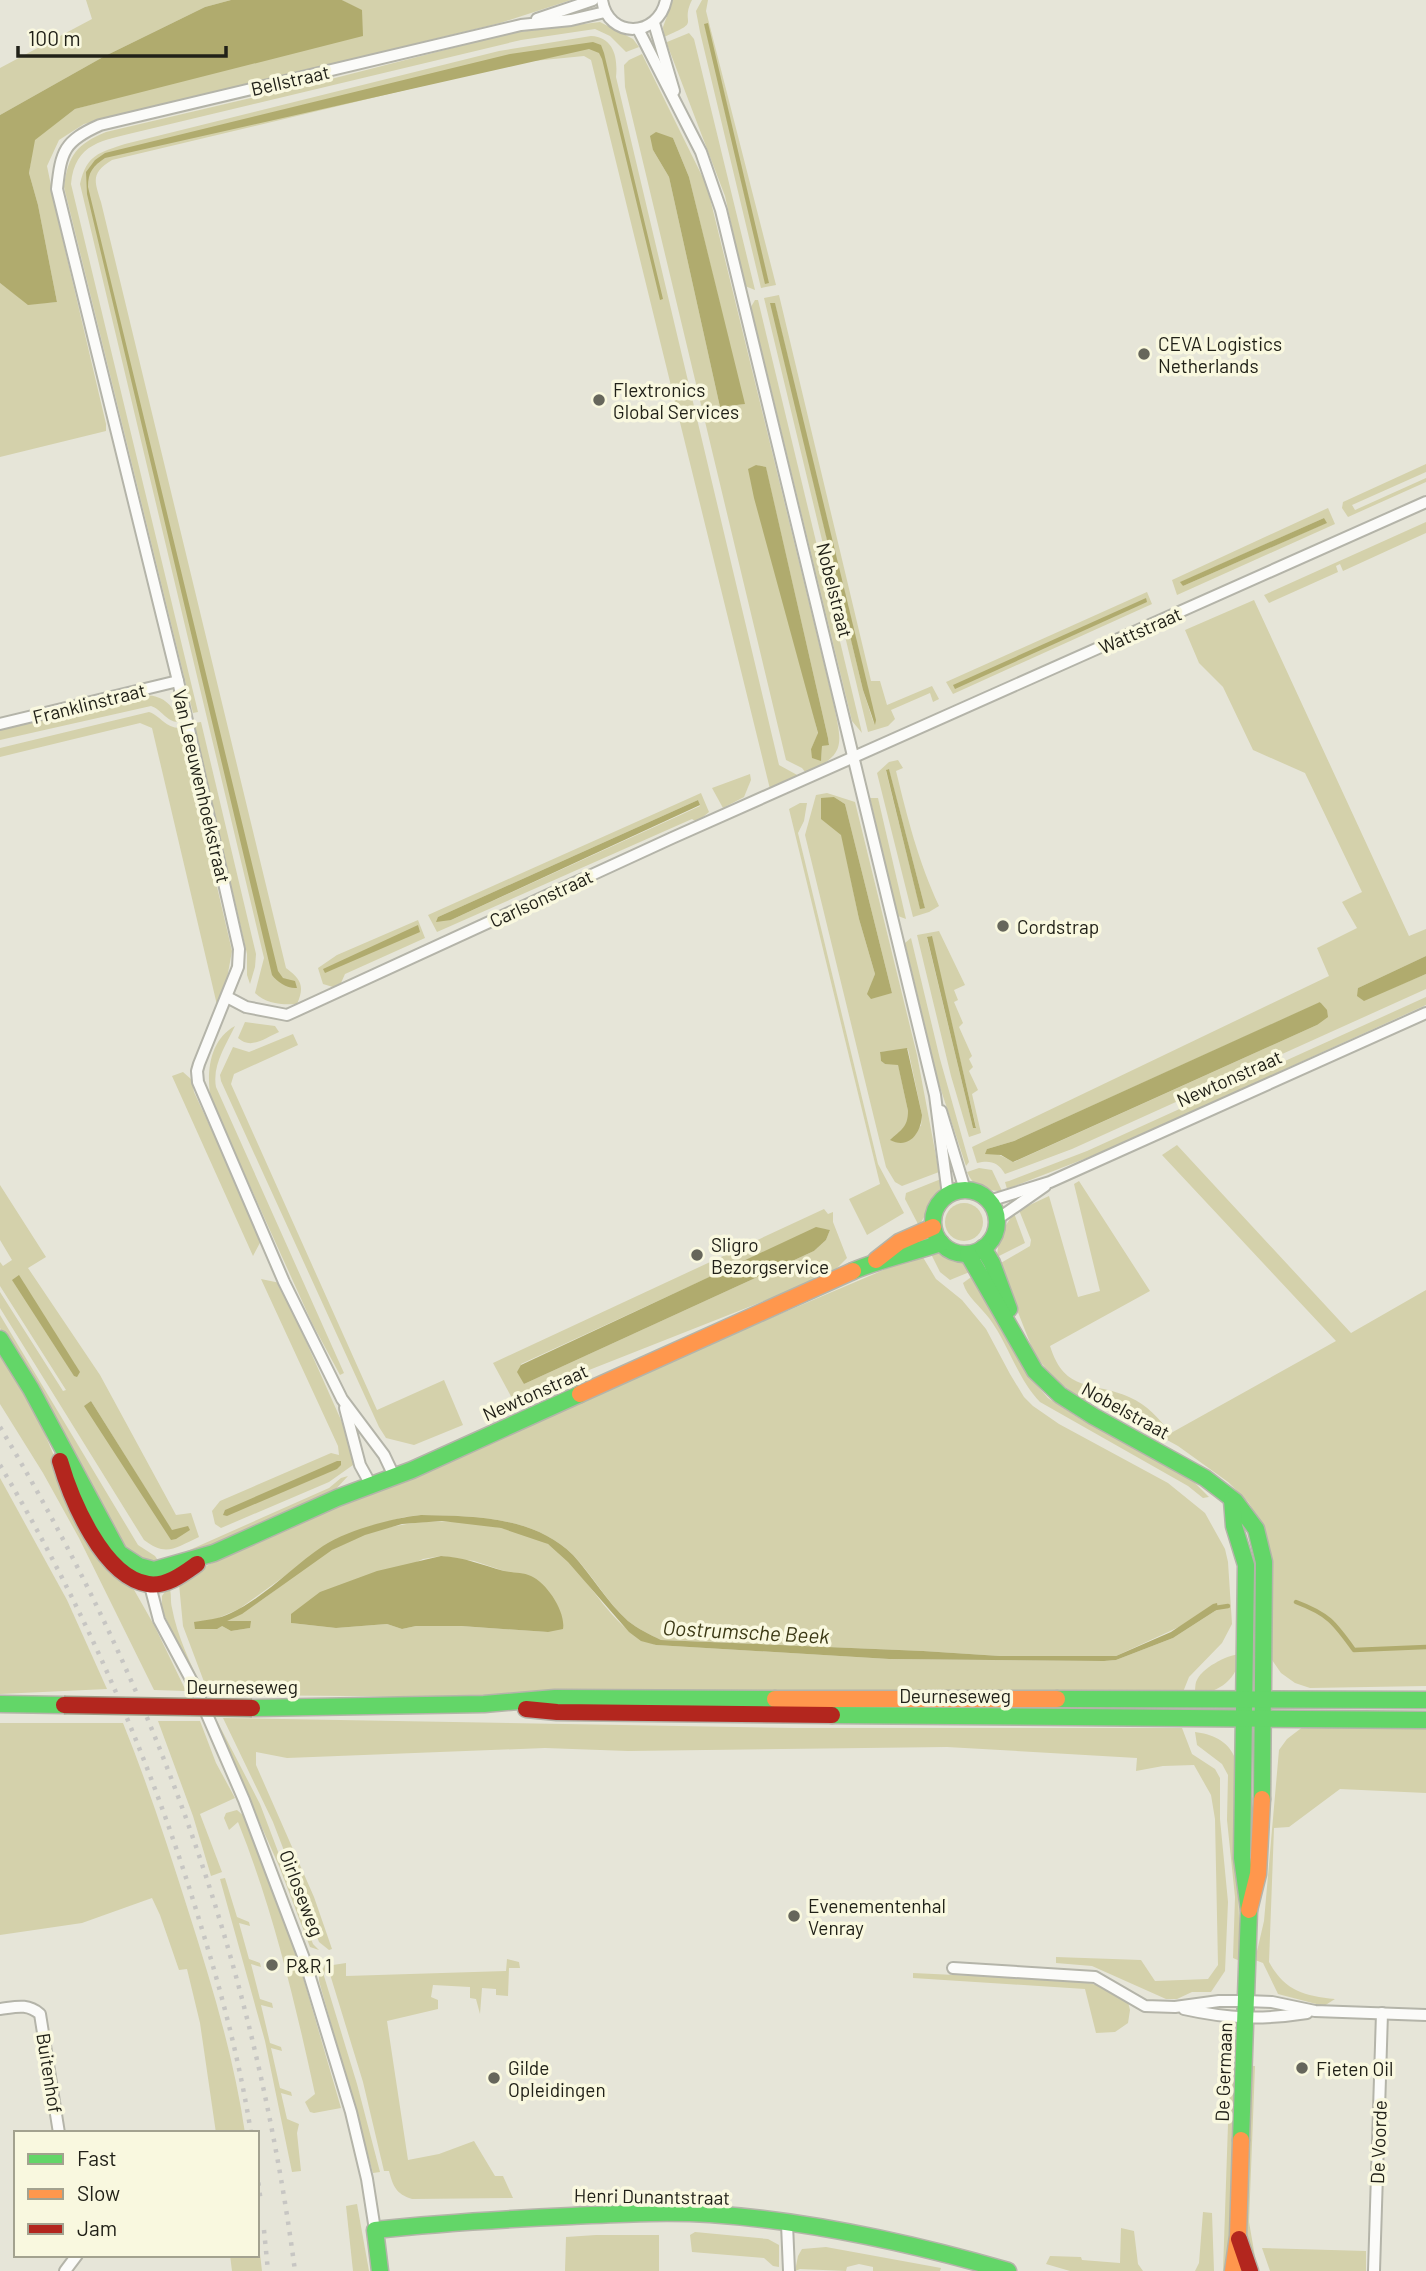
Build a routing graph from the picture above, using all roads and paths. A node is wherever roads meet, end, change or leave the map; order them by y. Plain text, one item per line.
1 (593, 0) edge
2 (602, 0) edge
3 (666, 0) edge
4 (605, 12) junction
5 (654, 23) junction
6 (521, 25) junction
7 (638, 29) junction
8 (676, 100) junction
9 (66, 149) joint
10 (1426, 502) edge
11 (177, 681) junction
12 (0, 724) edge
13 (854, 757) junction
14 (227, 998) junction
15 (1426, 1013) edge
16 (935, 1096) junction
17 (1050, 1182) junction
18 (965, 1190) junction
19 (948, 1195) junction
20 (989, 1201) junction
21 (996, 1220) junction
22 (933, 1227) junction
23 (941, 1243) junction
24 (976, 1251) junction
25 (871, 1263) junction
26 (0, 1339) edge
27 (342, 1399) junction
28 (394, 1476) junction
29 (371, 1485) junction
30 (1233, 1500) junction
31 (148, 1577) junction
32 (1244, 1699) junction
33 (1264, 1700) junction
34 (1426, 1700) edge
35 (0, 1704) edge
36 (484, 1704) junction
37 (1245, 1718) junction
38 (1264, 1718) junction
39 (1426, 1720) edge
40 (1249, 1910) junction
41 (953, 1968) dead end
42 (1246, 2001) junction
43 (1175, 2007) junction
44 (0, 2009) edge
45 (1315, 2011) junction
46 (1382, 2013) junction
47 (1426, 2015) edge
48 (1245, 2019) junction
49 (59, 2131) edge
50 (787, 2224) junction
51 (375, 2230) junction
52 (1238, 2236) junction
53 (380, 2271) edge
54 (789, 2271) edge
55 (1008, 2271) edge
56 (1233, 2271) edge
57 (1250, 2271) edge
58 (1374, 2271) edge

1 - 6 street, Bellstraat
2 - 4 street
3 - 5 street
4 - 6 street, Bellstraat
4 - 7 street
5 - 7 street
5 - 8 street, Nobelstraat
6 - 9 street, Bellstraat
7 - 8 street, Nobelstraat
8 - 13 street, Nobelstraat
9 - 11 street, Van Leeuwenhoekstraat
10 - 13 street, Wattstraat
11 - 12 street, Franklinstraat
11 - 14 street, Van Leeuwenhoekstraat
13 - 14 street, Carlsonstraat
13 - 16 street, Nobelstraat
14 - 27 street, Van Leeuwenhoekstraat
15 - 17 street, Newtonstraat
16 - 18 street, Nobelstraat
16 - 19 street, Nobelstraat
17 - 20 street, Newtonstraat
17 - 21 street, Newtonstraat
18 - 19 main road
18 - 20 main road
19 - 22 main road
20 - 21 main road
21 - 24 main road
22 - 23 main road
22 - 25 main road, Newtonstraat
23 - 24 main road
23 - 25 main road, Newtonstraat
24 - 30 main road, Nobelstraat
25 - 28 main road, Newtonstraat
26 - 31 main road
27 - 28 street, Van Leeuwenhoekstraat
27 - 29 street, Van Leeuwenhoekstraat
28 - 29 main road, Newtonstraat
29 - 31 main road, Newtonstraat
30 - 32 main road
30 - 33 main road, Nobelstraat
31 - 51 street, Oirloseweg
32 - 33 main road, Deurneseweg
32 - 36 main road, Deurneseweg
32 - 37 main road, De Germaan
33 - 34 main road, Deurneseweg
33 - 38 main road, Nobelstraat
35 - 36 main road, Deurneseweg, bridge
36 - 37 main road, Deurneseweg
37 - 38 main road, Deurneseweg
37 - 40 main road, De Germaan
38 - 39 main road, Deurneseweg
38 - 40 main road, De Germaan
40 - 42 main road, De Germaan
41 - 43 street
42 - 43 street
42 - 45 street
42 - 48 main road, De Germaan
43 - 48 street
44 - 49 street, Buitenhof
45 - 46 street
45 - 48 street
46 - 47 street
46 - 58 street, De Voorde
48 - 52 main road, De Germaan
50 - 51 main road, Henri Dunantstraat
50 - 54 street
50 - 55 main road, Henri Dunantstraat
51 - 53 main road
52 - 56 main road, De Germaan
52 - 57 main road, De Germaan

